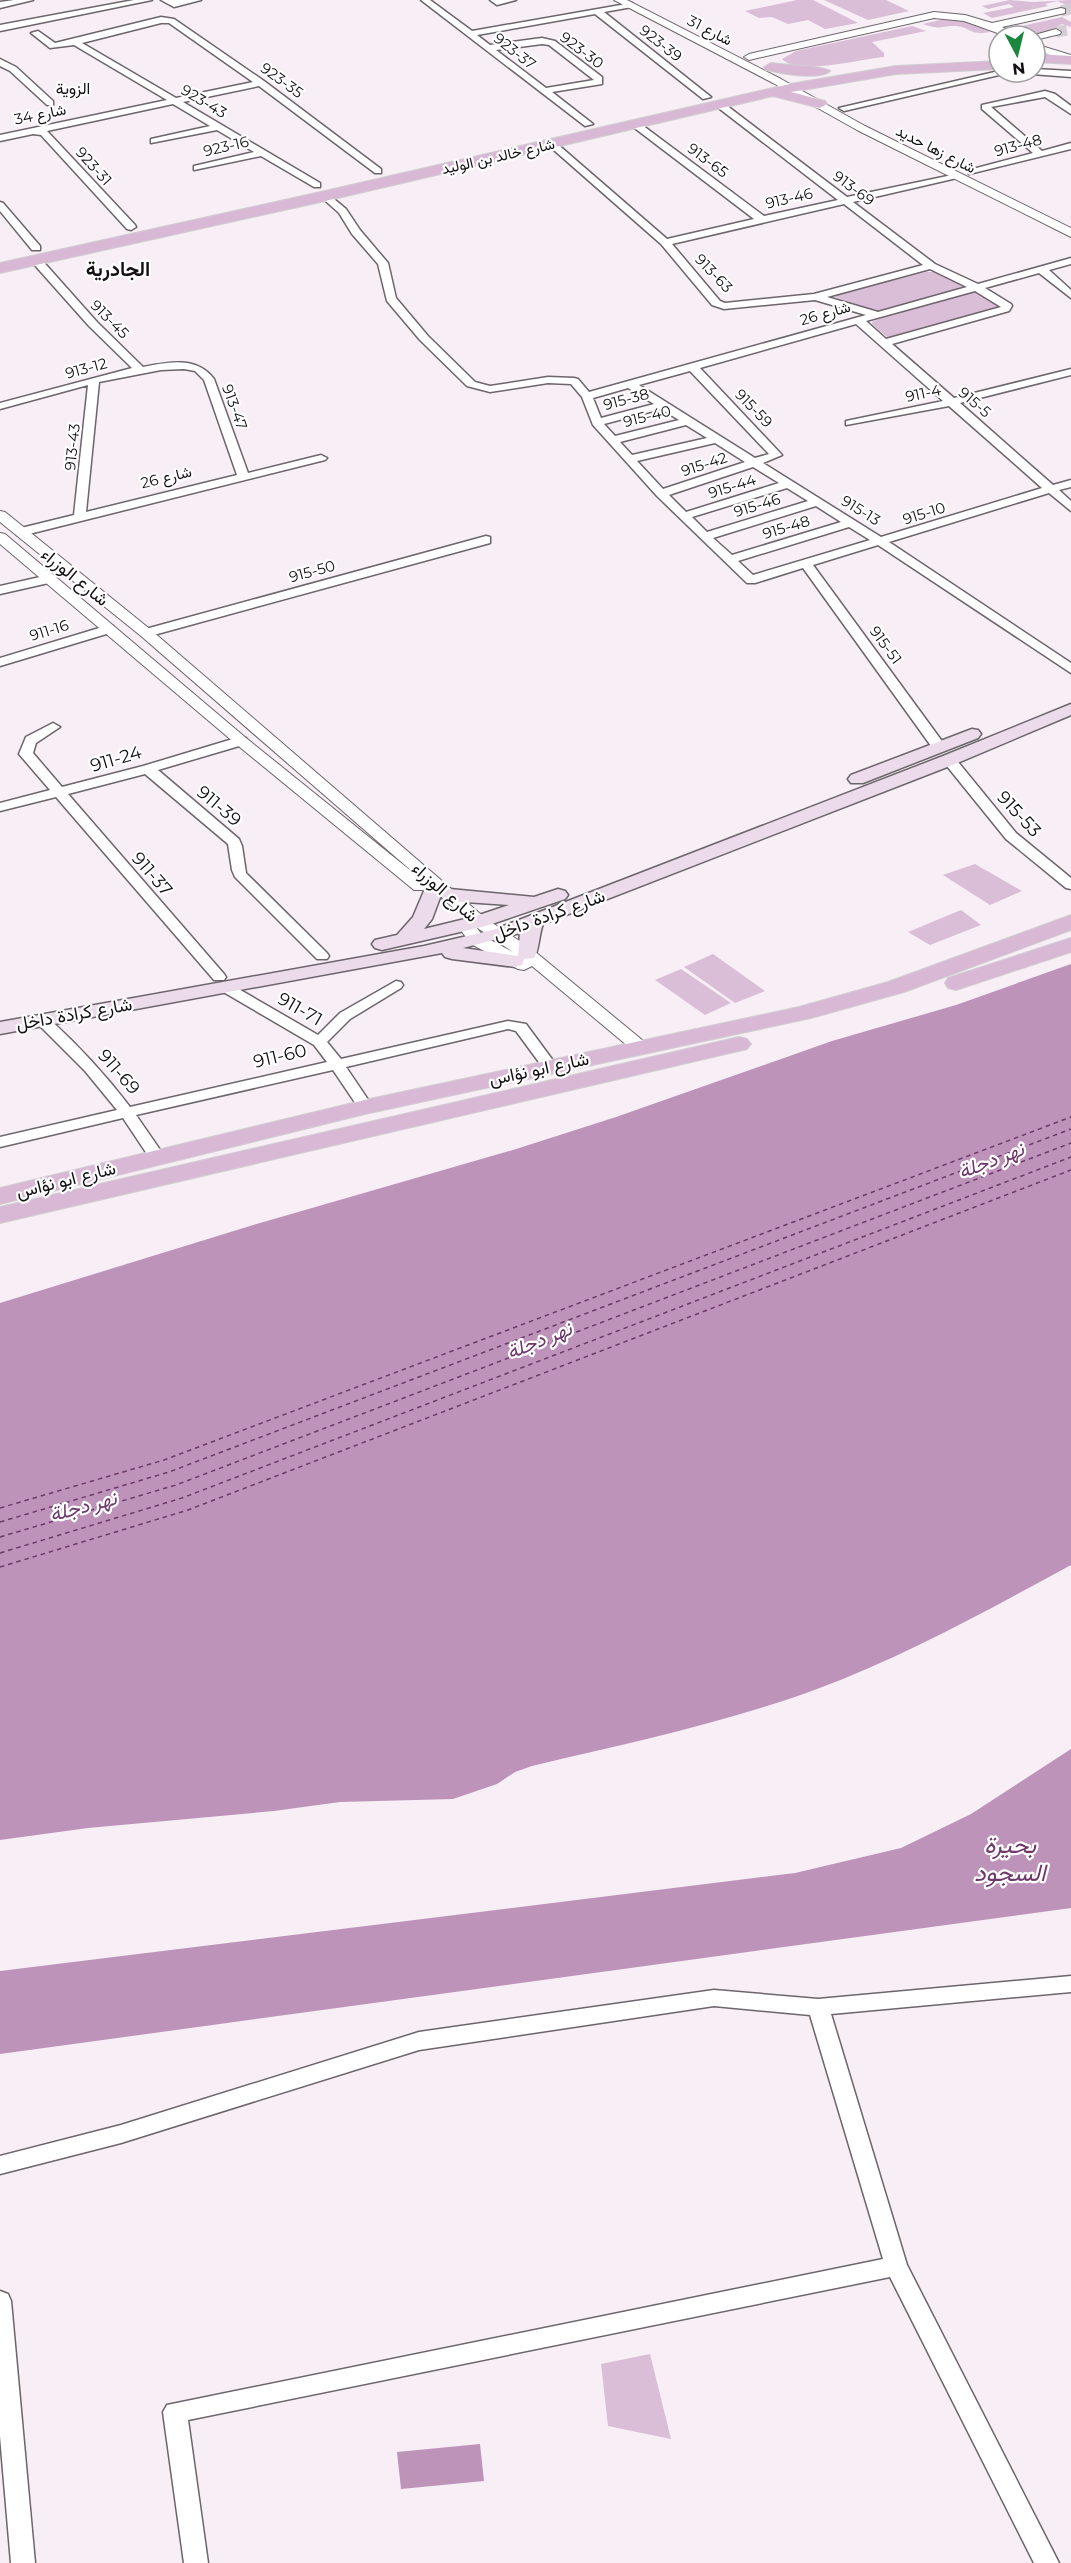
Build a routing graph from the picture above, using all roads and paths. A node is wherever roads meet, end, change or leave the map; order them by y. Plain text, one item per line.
1 (29, 0) edge
2 (148, 0) edge
3 (165, 0) edge
4 (197, 0) edge
5 (425, 0) edge
6 (494, 0) edge
7 (512, 0) edge
8 (619, 0) edge
9 (632, 3) edge
10 (0, 5) edge
11 (597, 11) junction
12 (1071, 20) tunnel mouth
13 (1001, 24) edge
14 (987, 25) edge
15 (0, 28) edge
16 (1056, 32) tunnel mouth
17 (34, 33) dead end
18 (471, 34) junction
19 (1047, 34) edge
20 (78, 41) junction
21 (491, 48) junction
22 (733, 49) junction
23 (778, 50) junction
24 (1047, 51) edge
25 (987, 56) edge
26 (749, 57) junction
27 (1047, 58) edge
28 (1071, 59) edge
29 (0, 62) edge
30 (987, 65) edge
31 (933, 67) junction
32 (1047, 67) edge
33 (765, 68) junction
34 (1071, 68) edge
35 (1047, 73) edge
36 (838, 74) junction
37 (1071, 74) edge
38 (987, 76) edge
39 (972, 78) junction
40 (261, 83) junction
41 (795, 85) junction
42 (544, 91) junction
43 (748, 92) junction
44 (175, 101) junction
45 (713, 101) junction
46 (50, 103) dead end
47 (832, 105) junction
48 (1071, 111) edge
49 (588, 124) junction
50 (635, 124) junction
51 (219, 128) junction
52 (33, 131) junction
53 (0, 138) edge
54 (154, 141) dead end
55 (552, 144) junction
56 (1071, 146) edge
57 (262, 153) junction
58 (1040, 154) junction
59 (197, 168) dead end
60 (378, 171) junction
61 (972, 172) junction
62 (954, 176) junction
63 (321, 191) junction
64 (846, 201) junction
65 (0, 205) edge
66 (222, 206) junction
67 (235, 216) junction
68 (762, 220) junction
69 (1071, 221) edge
70 (131, 227) junction
71 (1071, 233) edge
72 (665, 242) junction
73 (36, 254) junction
74 (0, 257) edge
75 (1071, 261) edge
76 (931, 266) junction
77 (0, 268) edge
78 (1041, 269) junction
79 (976, 287) junction
80 (1071, 295) edge
81 (814, 297) junction
82 (879, 315) junction
83 (859, 321) junction
84 (885, 343) junction
85 (181, 366) joint
86 (693, 367) junction
87 (140, 370) junction
88 (1071, 372) edge
89 (94, 382) junction
90 (630, 385) junction
91 (587, 396) junction
92 (952, 402) junction
93 (663, 405) junction
94 (0, 406) edge
95 (688, 421) junction
96 (597, 423) junction
97 (850, 423) dead end
98 (716, 439) junction
99 (613, 440) junction
100 (321, 458) dead end
101 (630, 459) junction
102 (755, 463) junction
103 (243, 475) junction
104 (1071, 483) edge
105 (788, 484) junction
106 (1052, 489) junction
107 (661, 494) junction
108 (817, 502) junction
109 (1071, 507) edge
110 (0, 515) edge
111 (80, 516) junction
112 (684, 516) junction
113 (850, 523) junction
114 (21, 532) junction
115 (705, 536) junction
116 (486, 540) dead end
117 (2, 541) edge
118 (879, 542) junction
119 (42, 550) junction
120 (21, 555) junction
121 (730, 560) junction
122 (0, 561) edge
123 (806, 563) junction
124 (49, 579) junction
125 (92, 590) junction
126 (0, 591) edge
127 (69, 596) junction
128 (109, 629) junction
129 (146, 633) junction
130 (1, 660) edge
131 (1071, 669) edge
132 (1071, 695) edge
133 (1071, 709) edge
134 (53, 727) dead end
135 (241, 741) junction
136 (944, 753) junction
137 (148, 769) junction
138 (58, 794) junction
139 (0, 807) edge
140 (1071, 885) edge
141 (440, 895) junction
142 (538, 911) junction
143 (1071, 922) edge
144 (474, 929) junction
145 (499, 934) junction
146 (404, 939) junction
147 (1071, 945) edge
148 (424, 952) junction
149 (322, 956) junction
150 (521, 957) junction
151 (222, 982) junction
152 (396, 985) dead end
153 (0, 1015) edge
154 (42, 1020) junction
155 (0, 1028) edge
156 (319, 1042) junction
157 (640, 1048) junction
158 (336, 1063) junction
159 (549, 1066) junction
160 (365, 1107) junction
161 (127, 1111) junction
162 (0, 1142) edge
163 (157, 1157) junction
164 (0, 1196) edge
165 (0, 1215) edge
166 (1071, 1984) edge
167 (818, 2007) junction
168 (0, 2165) edge
169 (896, 2266) junction
170 (0, 2301) edge
171 (23, 2563) edge
172 (196, 2563) edge
173 (1047, 2563) edge

1 - 10 street
2 - 15 street
3 - 4 street
5 - 18 street, 923-37
6 - 7 street
8 - 9 street, شارع 31
9 - 11 street
9 - 22 street, شارع 31
9 - 33 street, شارع 31
11 - 18 street
11 - 45 street, 923-39
12 - 13 street
14 - 23 street
16 - 19 street
17 - 20 street
18 - 21 street, 923-37
20 - 40 street, 923-35
20 - 44 street, 923-43
21 - 42 street, 923-37
21 - 42 street, 923-30
22 - 23 street
22 - 26 street, شارع 31
23 - 26 street
23 - 33 street
24 - 28 street
25 - 36 main road, شارع خالد بن الوليد
26 - 33 street, شارع 31
27 - 28 main road
29 - 46 street
30 - 31 main road, شارع خالد بن الوليد
31 - 36 main road, شارع خالد بن الوليد
31 - 39 street
32 - 34 main road
33 - 36 main road
33 - 41 street, شارع زها حديد
33 - 43 main road
35 - 37 street
36 - 41 main road, شارع خالد بن الوليد
36 - 47 main road
38 - 39 street
39 - 47 street
40 - 44 street, شارع 34
40 - 60 street, 923-35
41 - 43 main road, شارع خالد بن الوليد
41 - 47 street, شارع زها حديد
42 - 49 street, 923-37
43 - 45 main road, شارع خالد بن الوليد
43 - 47 main road
44 - 51 street, 923-43
44 - 52 street, شارع 34
45 - 49 main road, شارع خالد بن الوليد
45 - 50 main road, شارع خالد بن الوليد
45 - 64 street, 913-69
47 - 61 street, شارع زها حديد
47 - 62 street, شارع زها حديد
48 - 58 street
49 - 60 main road, شارع خالد بن الوليد
50 - 55 main road, شارع خالد بن الوليد
50 - 68 street, 913-65
51 - 54 street
51 - 57 street, 923-43
52 - 53 street, شارع 34
52 - 70 street, 923-31
55 - 63 main road, شارع خالد بن الوليد
55 - 72 street, 913-63
56 - 58 street, 913-48
57 - 59 street, 923-16
57 - 63 street, 923-43
58 - 61 street, 913-48
60 - 63 main road, شارع خالد بن الوليد
61 - 69 street, شارع زها حديد
62 - 64 street, 913-46
62 - 71 street, شارع زها حديد
63 - 66 main road, شارع خالد بن الوليد
63 - 67 main road, شارع خالد بن الوليد
63 - 91 street, 923-43
64 - 68 street, 913-46
64 - 76 street, 913-69
65 - 73 street
66 - 67 main road
66 - 70 main road, شارع خالد بن الوليد
67 - 73 main road, شارع خالد بن الوليد
68 - 72 street, 913-46
70 - 73 main road, شارع خالد بن الوليد
72 - 81 street, 913-63
73 - 74 main road, شارع خالد بن الوليد
73 - 77 main road, شارع خالد بن الوليد
73 - 87 street, 913-45
75 - 78 street, شارع 26
76 - 79 street, 913-69
76 - 81 street, 913-63
78 - 79 street, شارع 26
78 - 80 street
79 - 82 street, شارع 26
79 - 84 street, 913-69
81 - 82 street
82 - 83 street, شارع 26
83 - 84 street, 915-5
83 - 86 street, شارع 26
84 - 92 street, 915-5
85 - 87 street, 913-12
85 - 103 street, 913-47
86 - 90 street, شارع 26
86 - 102 street, 915-59
87 - 89 street, 913-12
88 - 92 street, 911-4
89 - 94 street, 913-12
89 - 111 street, 913-43
90 - 91 street, شارع 26
90 - 93 street, 915-13
91 - 96 street
92 - 97 street, 911-4
92 - 106 street, 915-5
93 - 95 street, 915-13
93 - 96 street, 915-38
95 - 98 street, 915-13
95 - 99 street, 915-40
96 - 99 street
98 - 101 street, 915-42
98 - 102 street, 915-13
99 - 101 street
100 - 103 street, شارع 26
101 - 107 street
102 - 105 street, 915-13
102 - 107 street, 915-42
103 - 111 street, شارع 26
104 - 106 street, 915-10
105 - 108 street, 915-13
105 - 112 street, 915-44
106 - 109 street, 915-5
106 - 118 street, 915-10
107 - 112 street
108 - 113 street, 915-13
108 - 115 street, 915-46
110 - 114 street, شارع الوزراء
111 - 114 street, شارع 26
112 - 115 street
113 - 118 street, 915-13
113 - 121 street, 915-48
114 - 119 street, شارع الوزراء
115 - 121 street
116 - 129 street, 915-50
117 - 120 street, شارع الوزراء
118 - 123 street, 915-10
118 - 131 street, 915-13
119 - 120 street
119 - 125 street, شارع الوزراء
120 - 122 street
120 - 124 street, شارع الوزراء
121 - 123 street, 915-10
123 - 136 street, 915-51
124 - 126 street
124 - 127 street, شارع الوزراء
125 - 127 street
125 - 129 street, شارع الوزراء
127 - 128 street, شارع الوزراء
128 - 130 street, 911-16
128 - 135 street, شارع الوزراء
129 - 141 street, شارع الوزراء
132 - 136 main road, شارع كرادة داخل
133 - 136 main road, شارع كرادة داخل
134 - 138 street, 911-37
135 - 137 street, 911-24
135 - 141 street, شارع الوزراء
136 - 140 street, 915-53
136 - 142 main road, شارع كرادة داخل
137 - 138 street, 911-24
137 - 149 street, 911-39
138 - 139 street, 911-24
138 - 151 street, 911-37
141 - 142 main road
141 - 144 street, شارع الوزراء
141 - 146 main road
142 - 144 main road, شارع كرادة داخل
142 - 145 main road, شارع كرادة داخل
142 - 150 main road
143 - 157 main road, شارع ابو نؤاس
144 - 145 main road, شارع كرادة داخل
144 - 146 main road, شارع كرادة داخل
144 - 148 main road, شارع كرادة داخل
144 - 150 street, شارع الوزراء
145 - 150 street, شارع الوزراء
146 - 149 main road, شارع كرادة داخل
147 - 165 main road, شارع ابو نؤاس
148 - 150 main road
148 - 151 main road, شارع كرادة داخل
149 - 151 main road, شارع كرادة داخل
150 - 157 street, شارع الوزراء
151 - 153 main road, شارع كرادة داخل
151 - 154 main road, شارع كرادة داخل
151 - 156 street, 911-71
152 - 156 street
154 - 155 main road, شارع كرادة داخل
154 - 161 street, 911-69
156 - 158 street, 911-71
157 - 159 main road, شارع ابو نؤاس
158 - 159 street, 911-60
158 - 160 street, 911-71
158 - 161 street, 911-60
159 - 160 main road, شارع ابو نؤاس
160 - 163 main road, شارع ابو نؤاس
161 - 162 street, 911-60
161 - 163 street, 911-69
163 - 164 main road, شارع ابو نؤاس
166 - 167 street
167 - 168 street
167 - 169 street
169 - 172 street
169 - 173 street
170 - 171 street

